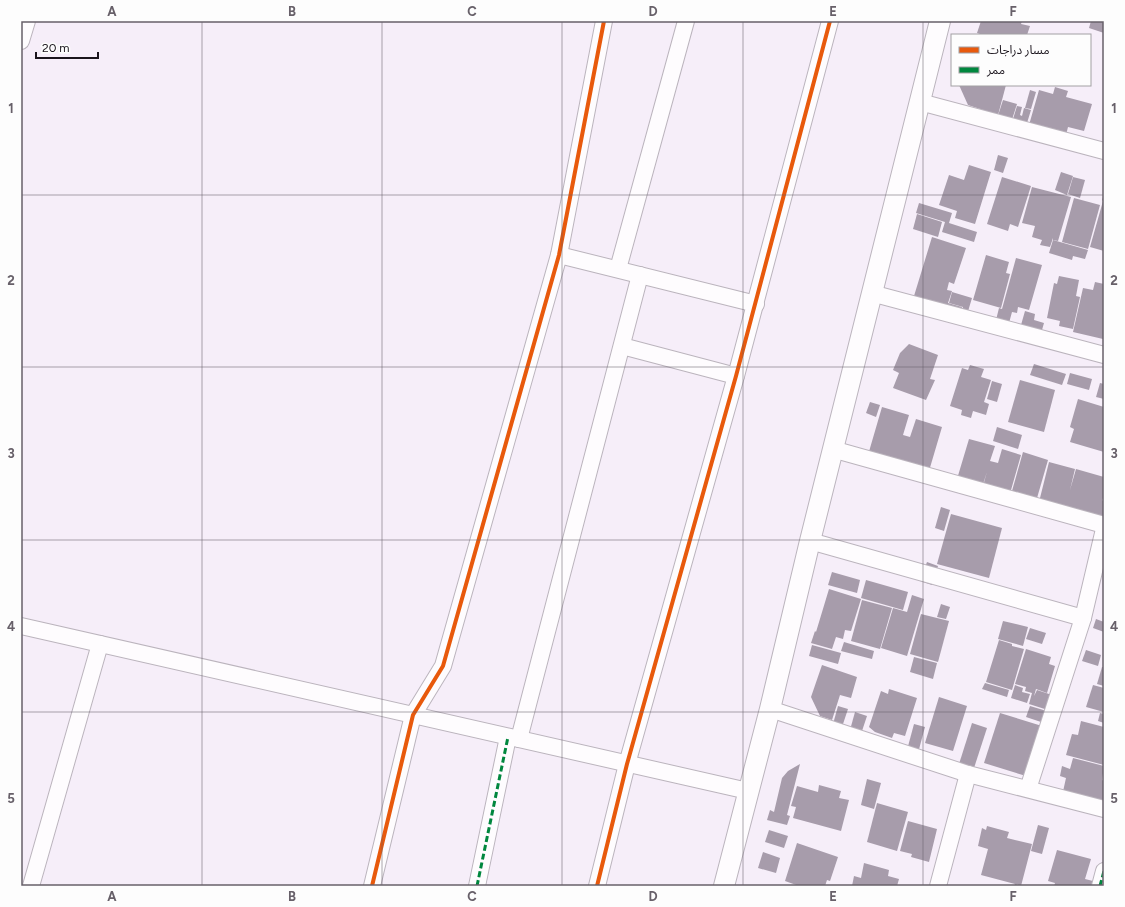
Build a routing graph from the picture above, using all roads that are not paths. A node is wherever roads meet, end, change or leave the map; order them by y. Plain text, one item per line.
1 (27, 21) edge
2 (604, 21) edge
3 (686, 21) edge
4 (830, 21) edge
5 (940, 21) edge
6 (21, 41) edge
7 (920, 102) junction
8 (1103, 147) edge
9 (559, 255) junction
10 (618, 270) junction
11 (640, 275) junction
12 (871, 294) junction
13 (756, 304) junction
14 (622, 346) junction
15 (1104, 355) edge
16 (736, 376) junction
17 (832, 449) junction
18 (1104, 525) edge
19 (1104, 529) edge
20 (810, 540) junction
21 (1083, 618) junction
22 (21, 626) edge
23 (100, 644) junction
24 (770, 709) junction
25 (413, 715) junction
26 (514, 738) junction
27 (628, 764) junction
28 (968, 774) junction
29 (1028, 789) junction
30 (748, 791) junction
31 (1104, 809) edge
32 (1104, 871) edge
33 (30, 886) edge
34 (372, 886) edge
35 (477, 886) edge
36 (597, 886) edge
37 (724, 886) edge
38 (938, 886) edge
39 (1100, 886) edge

1 - 6 street
2 - 9 street
3 - 10 street
4 - 13 street
5 - 7 street
7 - 8 street
7 - 12 street
9 - 10 street
9 - 25 street
10 - 11 street
11 - 13 street
11 - 14 street
12 - 15 street
12 - 17 street
13 - 16 street
14 - 16 street
14 - 26 street
16 - 27 street
17 - 18 street
17 - 20 street
19 - 21 street
20 - 21 street
20 - 24 street
21 - 29 street
22 - 23 street
23 - 25 street
23 - 33 street
24 - 28 street
24 - 30 street
25 - 26 street
25 - 34 street
26 - 27 street
26 - 35 street
27 - 30 street
27 - 36 street
28 - 29 street
28 - 38 street
29 - 31 street
30 - 37 street
32 - 39 street

